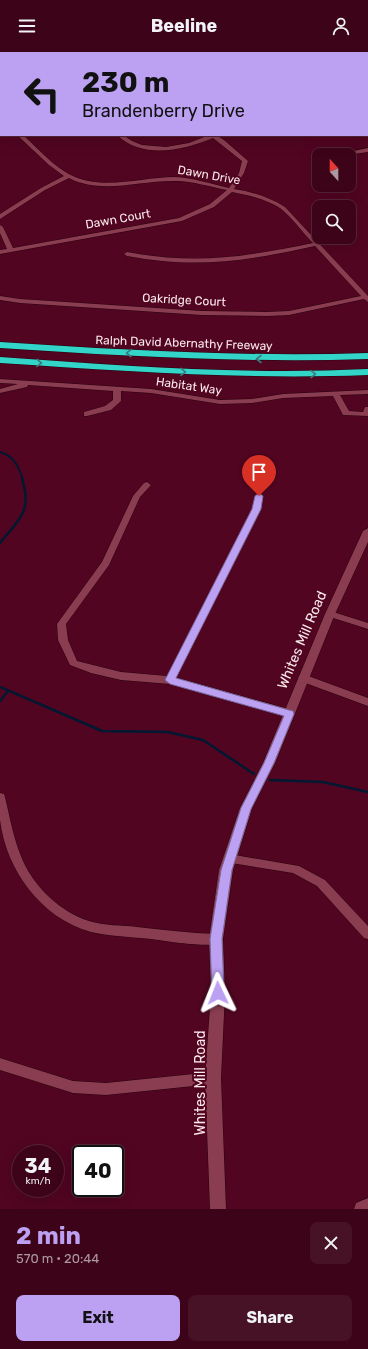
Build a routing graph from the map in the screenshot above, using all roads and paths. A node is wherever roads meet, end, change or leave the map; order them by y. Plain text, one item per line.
1 (21, 136) edge
2 (121, 136) edge
3 (211, 136) edge
4 (214, 136) edge
5 (368, 150) edge
6 (356, 152) edge
7 (68, 176) junction
8 (232, 190) junction
9 (0, 217) edge
10 (0, 227) edge
11 (312, 240) edge
12 (316, 244) joint
13 (11, 250) junction
14 (0, 252) edge
15 (127, 254) dead end
16 (0, 298) edge
17 (367, 298) edge
18 (0, 345) edge
19 (368, 356) edge
20 (0, 360) edge
21 (368, 372) edge
22 (0, 381) edge
23 (31, 383) junction
24 (116, 389) junction
25 (0, 391) edge
26 (368, 392) edge
27 (336, 394) junction
28 (368, 409) edge
29 (87, 414) dead end
30 (147, 485) dead end
31 (259, 496) dead end
32 (368, 531) edge
33 (330, 614) junction
34 (368, 626) edge
35 (303, 678) junction
36 (170, 680) junction
37 (368, 702) edge
38 (289, 714) junction
39 (0, 797) edge
40 (229, 859) junction
41 (368, 934) edge
42 (216, 939) junction
43 (0, 1064) edge
44 (213, 1078) junction
45 (368, 1206) edge
46 (218, 1209) edge
47 (362, 1209) edge

1 - 7 street, Dawn Drive
2 - 3 street
4 - 8 street
5 - 6 street
7 - 8 street, Dawn Drive
7 - 9 street
8 - 11 street, Dawn Drive
8 - 13 street, Dawn Court
10 - 13 street
12 - 15 street
12 - 17 street, Dawn Drive
13 - 14 street, Dawn Court
16 - 17 street, Oakridge Court
19 -> 18 highway, Ralph David Abernathy Freeway
20 -> 21 highway, Ralph David Abernathy Freeway
22 - 23 street, Habitat Way
23 - 24 street, Habitat Way
23 - 25 street
24 - 27 street, Habitat Way
24 - 29 street
26 - 27 street, Habitat Way
27 - 28 street
30 - 36 street
31 - 36 street
32 - 33 street, Whites Mill Road
33 - 34 street
33 - 35 street, Whites Mill Road
35 - 37 street
35 - 38 street, Whites Mill Road
36 - 38 street
38 - 40 street, Whites Mill Road
39 - 42 street
40 - 41 street
40 - 42 street, Whites Mill Road
42 - 44 street, Whites Mill Road
43 - 44 street
44 - 46 street, Whites Mill Road
45 - 47 street

